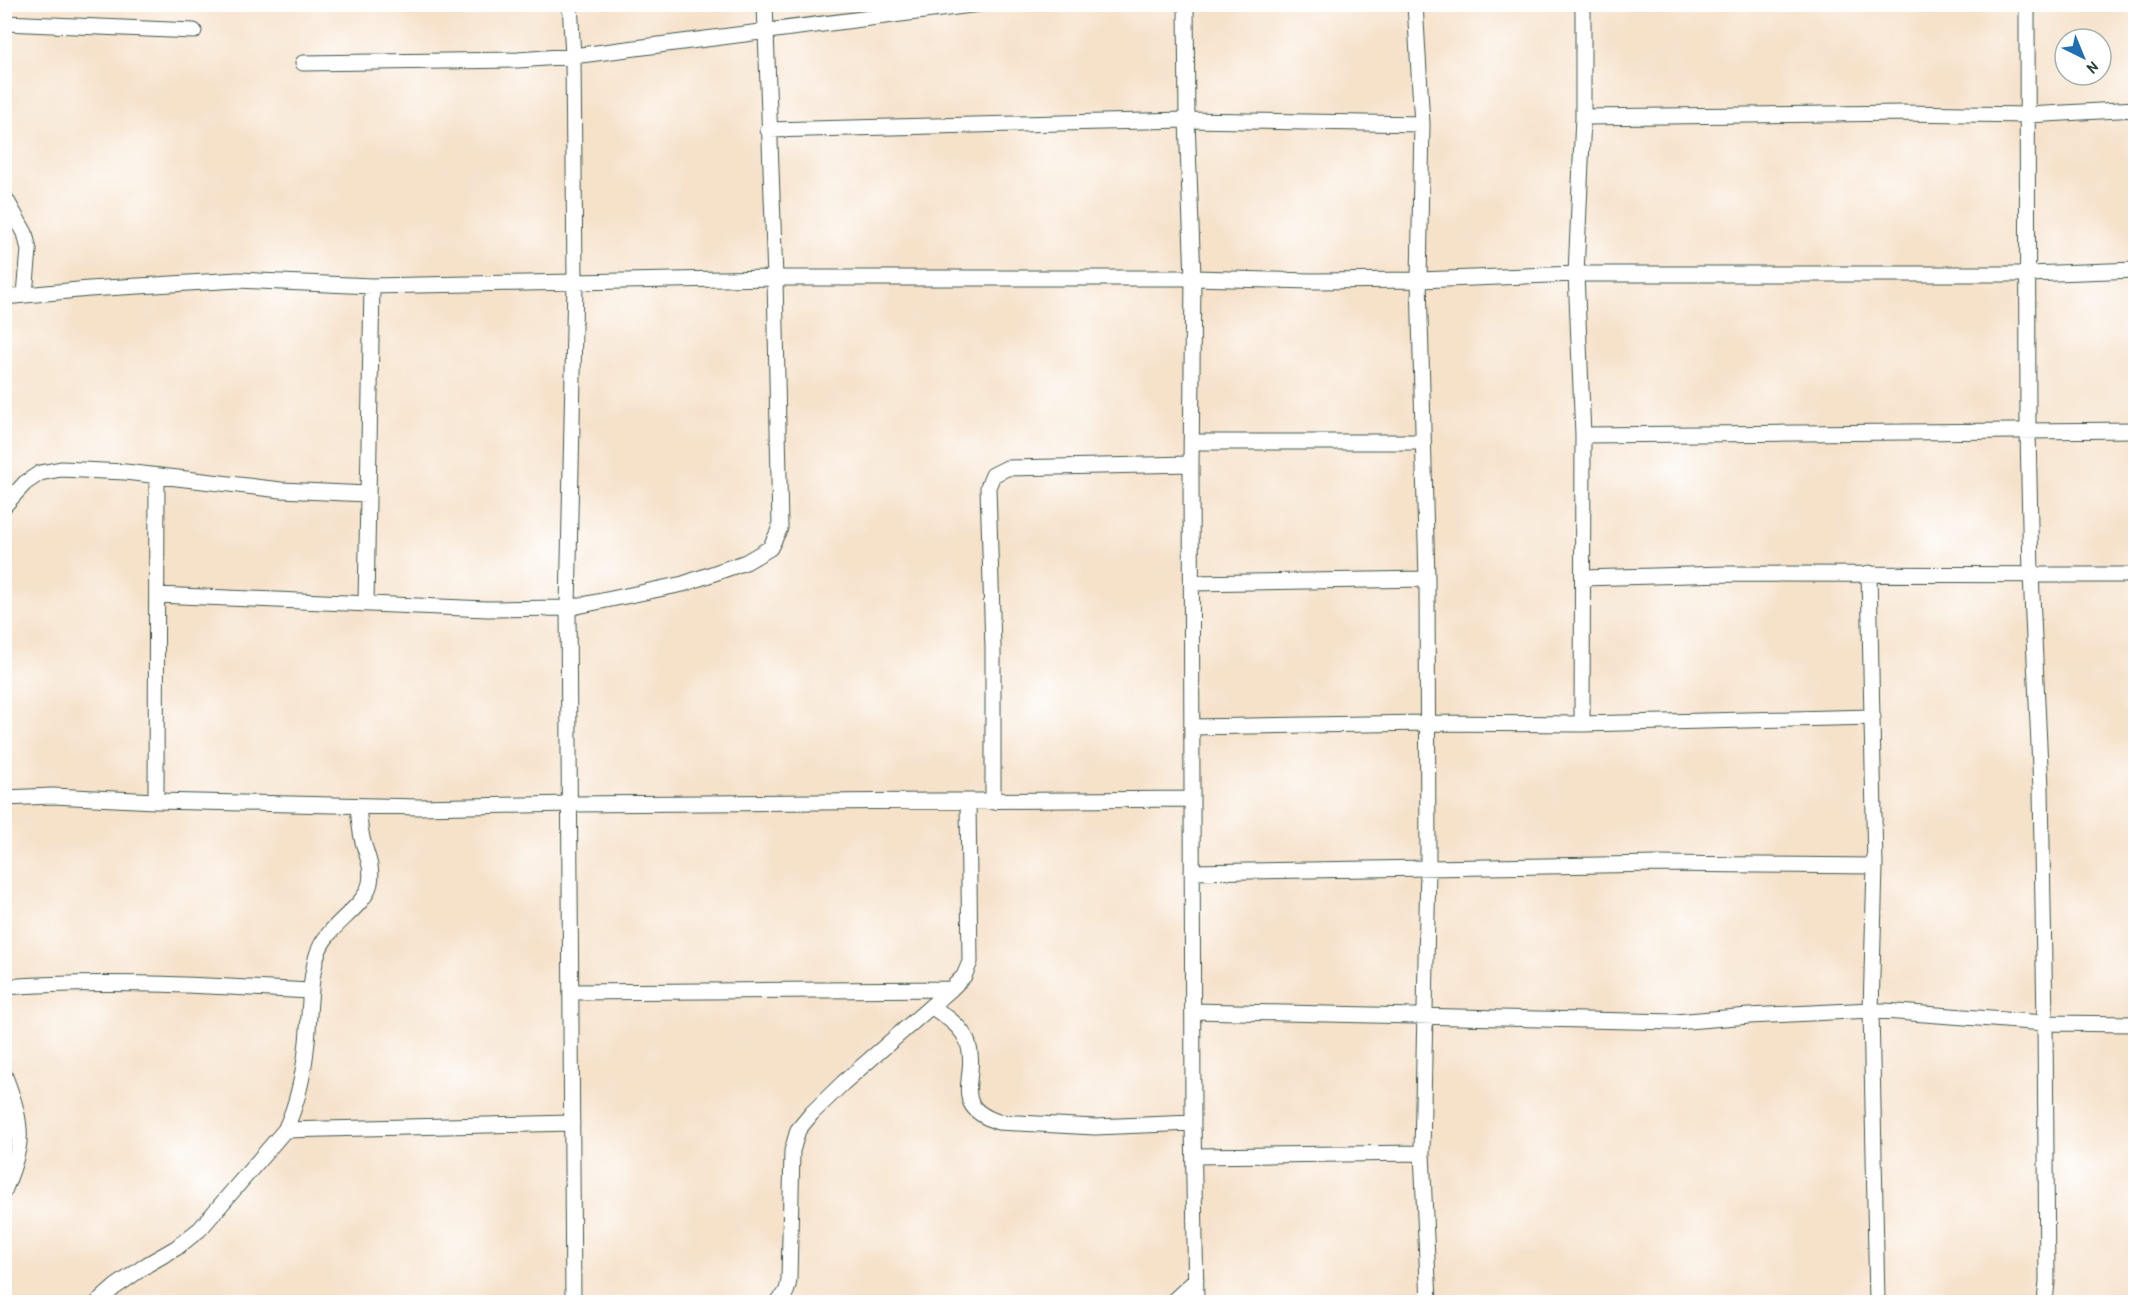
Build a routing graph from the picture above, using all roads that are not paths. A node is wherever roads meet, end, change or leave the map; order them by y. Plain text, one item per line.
1 (570, 4) edge
2 (765, 4) edge
3 (979, 4) edge
4 (1186, 4) edge
5 (1416, 4) edge
6 (1583, 4) edge
7 (2027, 4) edge
8 (4, 23) edge
9 (194, 31) dead end
10 (765, 33) junction
11 (573, 56) junction
12 (303, 63) dead end
13 (2136, 109) edge
14 (2028, 115) junction
15 (1583, 117) junction
16 (1187, 120) junction
17 (1422, 124) junction
18 (768, 130) junction
19 (4, 196) edge
20 (2136, 270) edge
21 (1576, 274) junction
22 (2029, 274) junction
23 (775, 278) junction
24 (1193, 278) junction
25 (1419, 280) junction
26 (575, 282) junction
27 (372, 286) junction
28 (25, 294) junction
29 (4, 297) edge
30 (2136, 430) edge
31 (2028, 432) junction
32 (1583, 435) junction
33 (1191, 442) junction
34 (1423, 442) junction
35 (1191, 464) junction
36 (157, 476) junction
37 (367, 494) junction
38 (4, 506) edge
39 (1869, 573) junction
40 (2031, 574) junction
41 (2136, 575) edge
42 (1583, 578) junction
43 (1427, 579) junction
44 (1191, 583) junction
45 (157, 595) junction
46 (366, 603) junction
47 (568, 608) junction
48 (1873, 717) junction
49 (1426, 723) junction
50 (1582, 724) junction
51 (1192, 727) junction
52 (4, 798) edge
53 (1192, 799) junction
54 (156, 801) junction
55 (968, 801) junction
56 (993, 802) junction
57 (571, 804) junction
58 (358, 806) junction
59 (1875, 866) junction
60 (1428, 867) junction
61 (1192, 873) junction
62 (4, 987) edge
63 (951, 989) junction
64 (311, 991) junction
65 (572, 992) junction
66 (931, 1006) junction
67 (1871, 1010) junction
68 (1193, 1011) junction
69 (1424, 1016) junction
70 (2045, 1023) junction
71 (2136, 1024) edge
72 (4, 1074) edge
73 (1193, 1123) junction
74 (572, 1124) junction
75 (285, 1130) junction
76 (1422, 1153) junction
77 (1194, 1156) junction
78 (4, 1191) edge
79 (1196, 1280) junction
80 (780, 1301) edge
81 (98, 1302) edge
82 (573, 1302) edge
83 (1172, 1302) edge
84 (1196, 1302) edge
85 (1429, 1302) edge
86 (1876, 1302) edge
87 (2045, 1302) edge

1 - 11 street
2 - 10 street
3 - 10 street
4 - 16 street
5 - 17 street
6 - 15 street
7 - 14 street
8 - 9 street
10 - 11 street
10 - 18 street
11 - 12 street
11 - 26 street
13 - 14 street
14 - 15 street
14 - 22 street
15 - 21 street
16 - 17 street
16 - 18 street
16 - 24 street
17 - 25 street
18 - 23 street
19 - 28 street
20 - 22 street
21 - 22 street
21 - 25 street
21 - 32 street
22 - 31 street
23 - 24 street
23 - 26 street
23 - 47 street
24 - 25 street
24 - 33 street
25 - 34 street
26 - 27 street
26 - 47 street
27 - 28 street
27 - 37 street
28 - 29 street
30 - 31 street
31 - 32 street
31 - 40 street
32 - 42 street
33 - 34 street
33 - 35 street
34 - 43 street
35 - 44 street
35 - 56 street
36 - 37 street
36 - 38 street
36 - 45 street
37 - 46 street
39 - 40 street
39 - 42 street
39 - 48 street
40 - 41 street
40 - 70 street
42 - 50 street
43 - 44 street
43 - 49 street
44 - 51 street
45 - 46 street
45 - 54 street
46 - 47 street
47 - 57 street
48 - 50 street
48 - 59 street
49 - 50 street
49 - 51 street
49 - 60 street
51 - 53 street
52 - 54 street
53 - 56 street
53 - 61 street
54 - 58 street
55 - 56 street
55 - 57 street
55 - 63 street
57 - 58 street
57 - 65 street
58 - 64 street
59 - 60 street
59 - 67 street
60 - 61 street
60 - 69 street
61 - 68 street
62 - 64 street
63 - 65 street
63 - 66 street
64 - 75 street
65 - 74 street
66 - 73 street
66 - 80 street
67 - 69 street
67 - 70 street
67 - 86 street
68 - 69 street
68 - 73 street
69 - 76 street
70 - 71 street
70 - 87 street
72 - 78 street
73 - 77 street
74 - 75 street
74 - 82 street
75 - 81 street
76 - 77 street
76 - 85 street
77 - 79 street
79 - 83 street
79 - 84 street

